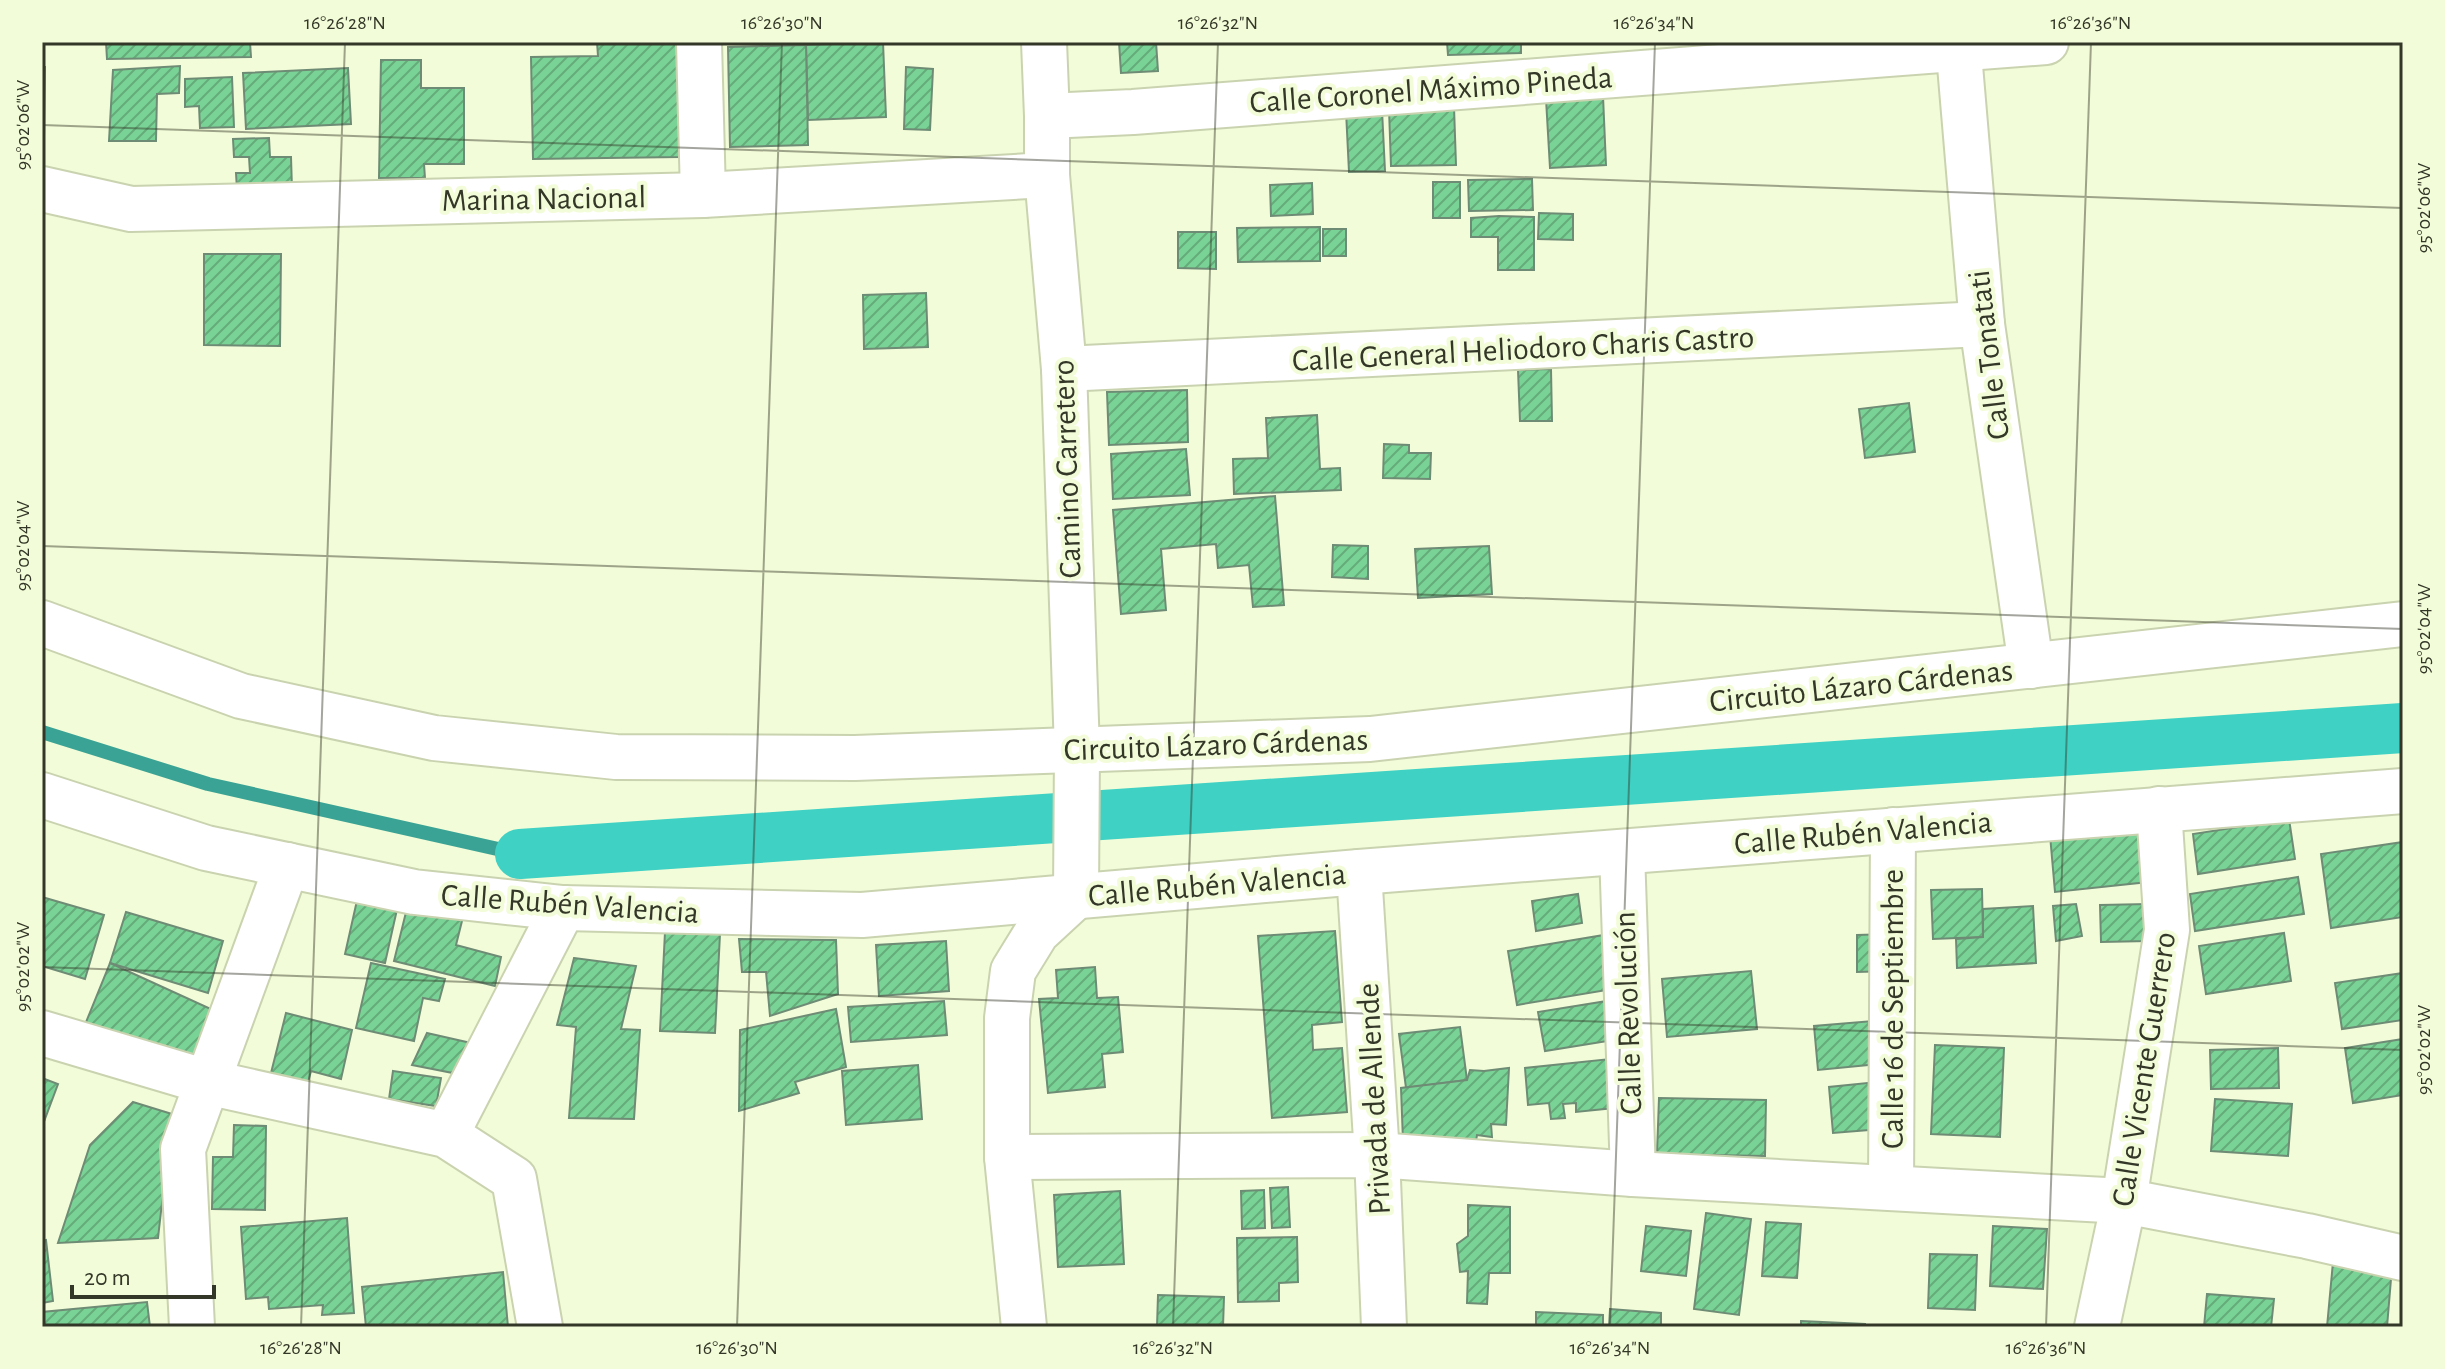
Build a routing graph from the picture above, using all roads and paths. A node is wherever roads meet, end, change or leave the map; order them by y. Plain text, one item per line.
1 (699, 42) edge
2 (1044, 42) edge
3 (2046, 42) edge
4 (1959, 46) edge
5 (1047, 116) junction
6 (1047, 175) junction
7 (42, 189) edge
8 (703, 195) junction
9 (1982, 324) junction
10 (1064, 369) junction
11 (42, 623) edge
12 (2403, 624) edge
13 (2031, 666) junction
14 (1077, 761) junction
15 (2403, 791) edge
16 (42, 795) edge
17 (2159, 809) junction
18 (1893, 830) junction
19 (1622, 852) junction
20 (287, 865) junction
21 (1359, 872) junction
22 (1076, 886) junction
23 (563, 908) junction
24 (42, 1033) edge
25 (207, 1082) junction
26 (446, 1135) junction
27 (1377, 1155) junction
28 (1007, 1157) junction
29 (1633, 1174) junction
30 (1891, 1188) junction
31 (2124, 1201) junction
32 (2403, 1258) edge
33 (192, 1327) edge
34 (540, 1327) edge
35 (1024, 1327) edge
36 (1384, 1327) edge
37 (2097, 1327) edge

1 - 8 street
2 - 5 street, Camino Carretero
3 - 4 street, Calle Coronel Máximo Pineda
4 - 5 street, Calle Coronel Máximo Pineda
4 - 9 street, Calle Tonatati
5 - 6 street, Camino Carretero
6 - 8 street, Marina Nacional
6 - 10 street, Camino Carretero
7 - 8 street, Marina Nacional
9 - 10 street, Calle General Heliodoro Charis Castro
9 - 13 street, Calle Tonatati
10 - 14 street, Camino Carretero
11 - 14 street, Circuito Lázaro Cárdenas
12 - 13 street, Circuito Lázaro Cárdenas
13 - 14 street, Circuito Lázaro Cárdenas
14 - 22 street, Camino Carretero
15 - 17 street, Calle Rubén Valencia
16 - 20 street, Calle Rubén Valencia
17 - 18 street, Calle Rubén Valencia
17 - 31 street, Calle Vicente Guerrero
18 - 19 street, Calle Rubén Valencia
18 - 30 street, Calle 16 de Septiembre
19 - 21 street, Calle Rubén Valencia
19 - 29 street, Calle Revolución
20 - 23 street, Calle Rubén Valencia
20 - 25 street
21 - 22 street, Calle Rubén Valencia
21 - 27 street, Privada de Allende
22 - 23 street, Calle Rubén Valencia
22 - 28 street
23 - 26 street
24 - 25 street
25 - 26 street
25 - 33 street
26 - 34 street
27 - 28 street
27 - 29 street
27 - 36 street, Privada de Allende
28 - 35 street
29 - 30 street
30 - 31 street
31 - 32 street
31 - 37 street, Calle Vicente Guerrero

